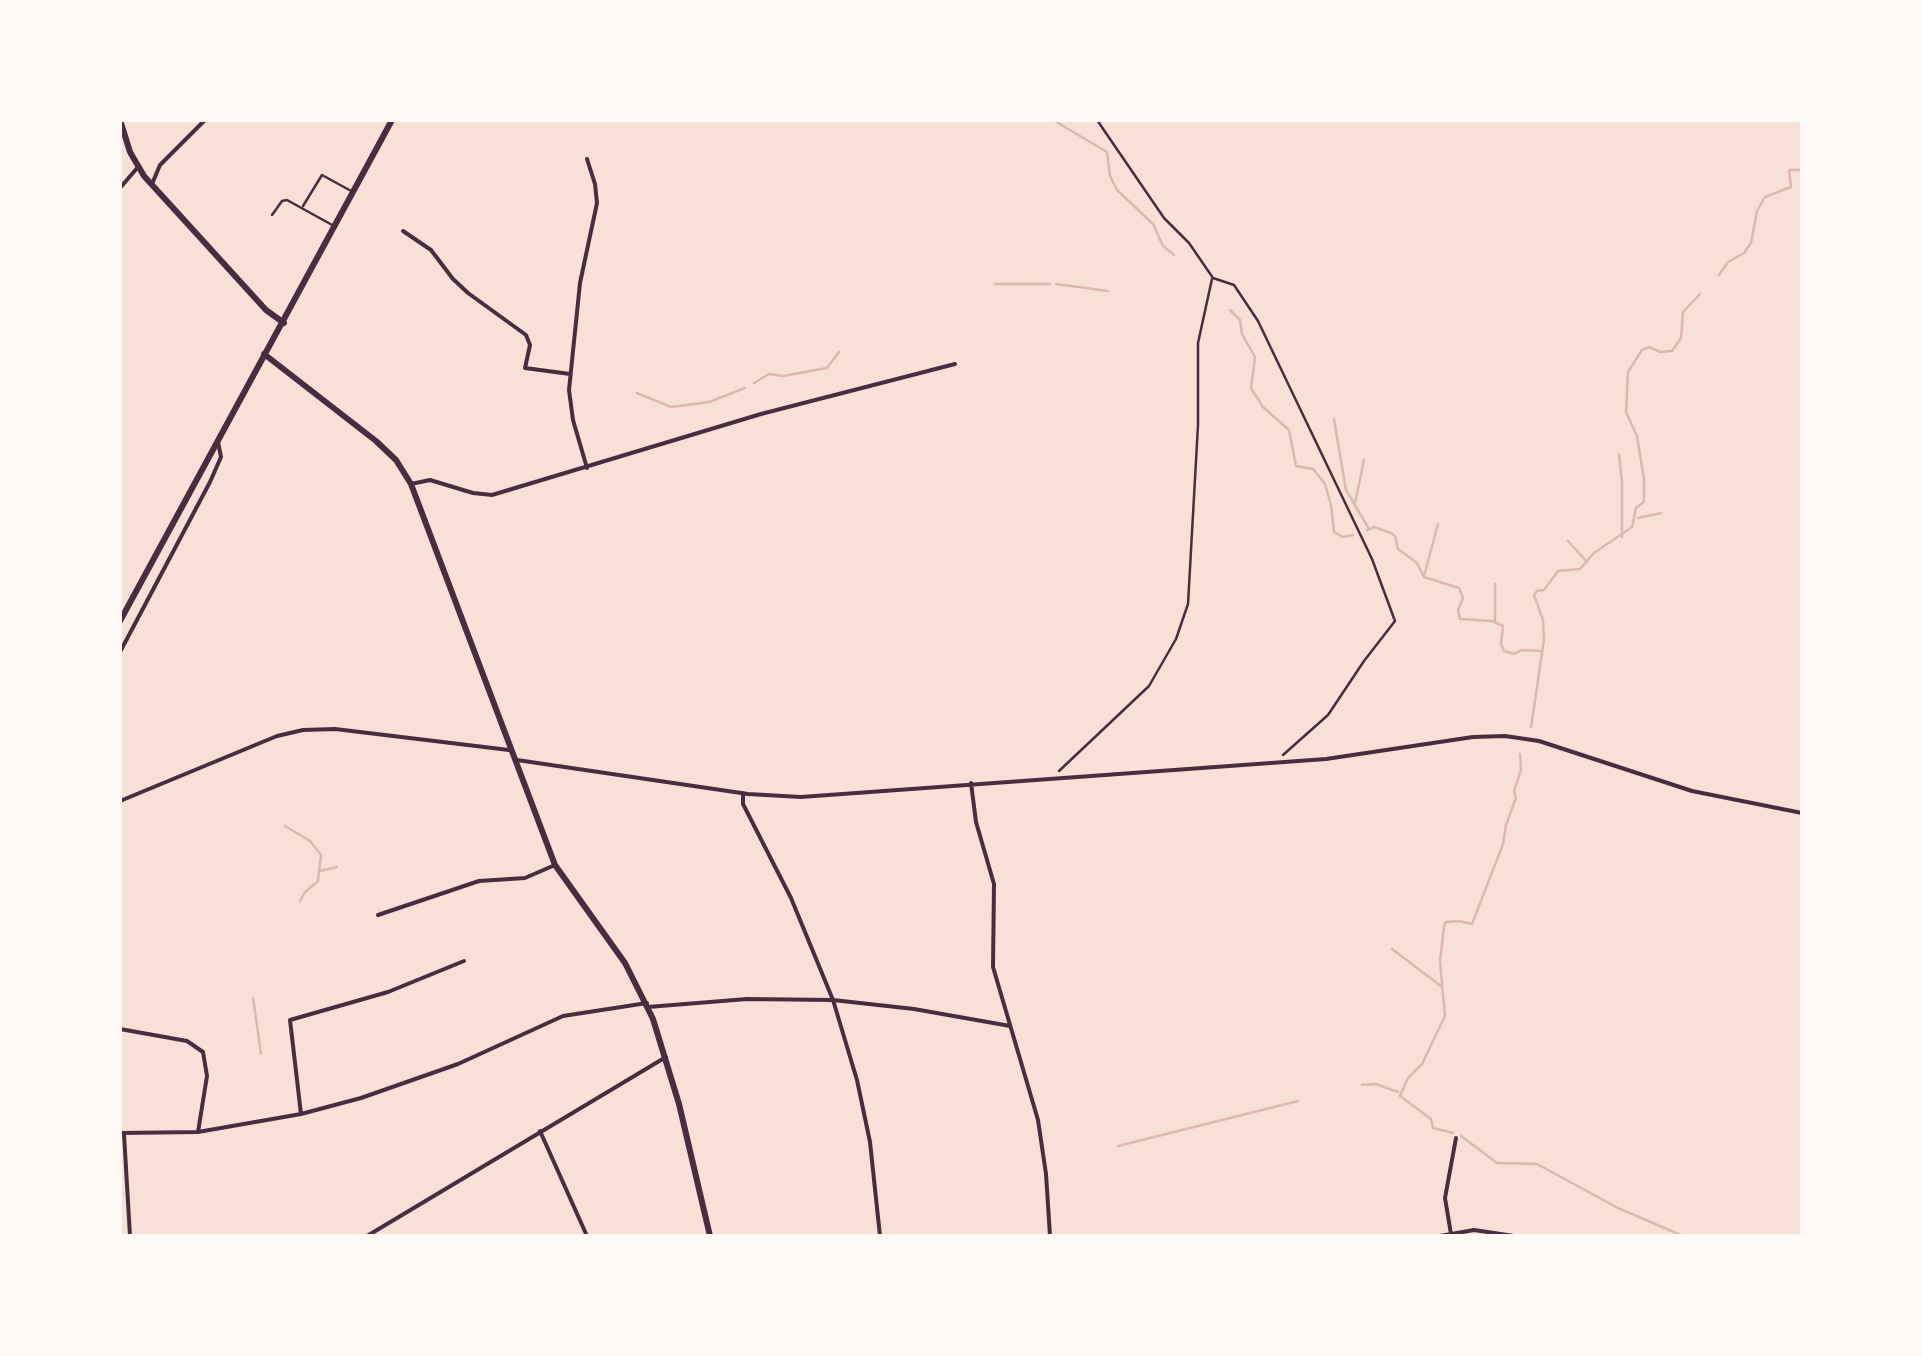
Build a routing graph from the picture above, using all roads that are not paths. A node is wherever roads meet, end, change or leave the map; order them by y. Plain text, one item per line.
1 (120, 120) edge
2 (205, 120) edge
3 (392, 120) edge
4 (587, 159) dead end
5 (138, 167) junction
6 (152, 184) junction
7 (120, 188) edge
8 (354, 192) junction
9 (302, 207) junction
10 (272, 215) dead end
11 (335, 226) junction
12 (403, 232) dead end
13 (284, 322) junction
14 (264, 354) junction
15 (955, 364) dead end
16 (570, 374) junction
17 (218, 442) junction
18 (587, 468) junction
19 (412, 484) junction
20 (120, 621) edge
21 (120, 652) edge
22 (509, 750) junction
23 (512, 759) junction
24 (971, 783) junction
25 (743, 793) junction
26 (120, 801) edge
27 (1802, 813) edge
28 (554, 865) junction
29 (378, 915) dead end
30 (464, 961) dead end
31 (832, 1000) junction
32 (647, 1005) junction
33 (1010, 1026) junction
34 (120, 1029) edge
35 (666, 1057) junction
36 (300, 1114) junction
37 (540, 1131) junction
38 (198, 1132) junction
39 (122, 1134) edge
40 (1456, 1138) dead end
41 (120, 1224) edge
42 (129, 1225) junction
43 (1475, 1233) edge
44 (1451, 1234) junction
45 (130, 1236) edge
46 (367, 1236) edge
47 (587, 1236) edge
48 (710, 1236) edge
49 (880, 1236) edge
50 (1050, 1236) edge
51 (1440, 1236) edge
52 (1514, 1236) edge

1 - 5 main road
2 - 6 street
3 - 8 main road
4 - 16 street
5 - 6 main road
5 - 7 street
6 - 13 main road
8 - 9 lane
8 - 11 main road
9 - 10 lane
9 - 11 lane
11 - 13 main road
12 - 16 street
13 - 14 main road
14 - 17 main road
14 - 19 main road
15 - 18 street
16 - 18 street
17 - 20 main road
17 - 21 street
18 - 19 street
19 - 22 main road
22 - 23 main road
22 - 26 street
23 - 25 street
23 - 28 main road
24 - 25 street
24 - 27 street
24 - 33 street
25 - 31 street
28 - 29 street
28 - 32 main road
30 - 36 street
31 - 32 street
31 - 33 street
31 - 49 street
32 - 35 main road
32 - 36 street
33 - 50 street
34 - 38 street
35 - 37 street
35 - 48 main road
36 - 38 street
37 - 46 street
37 - 47 street
38 - 39 street
39 - 42 street
40 - 44 street
41 - 42 street
42 - 45 street
43 - 44 street
43 - 52 street
44 - 51 street

